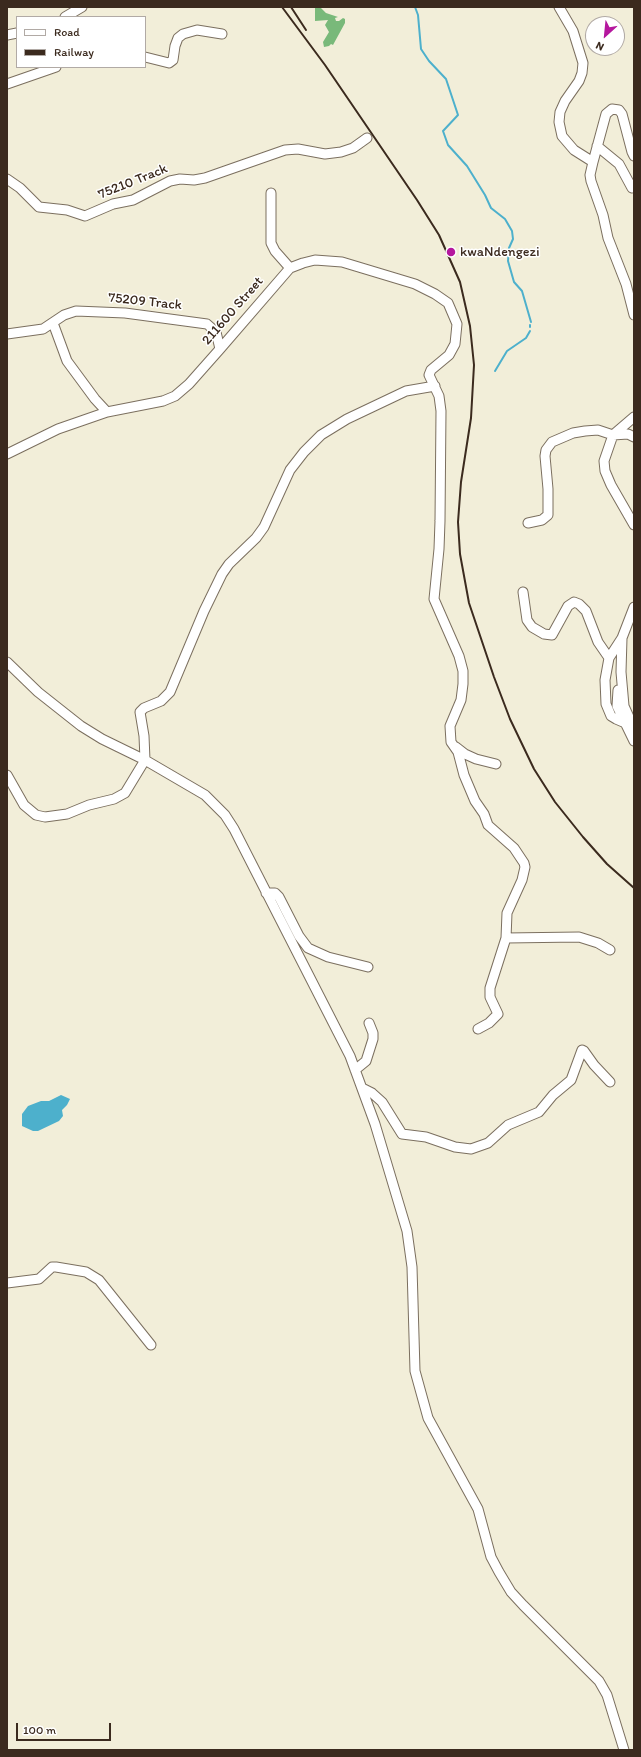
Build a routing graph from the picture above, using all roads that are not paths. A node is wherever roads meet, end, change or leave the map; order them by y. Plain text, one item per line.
1 (82, 7) edge
2 (559, 7) edge
3 (67, 16) edge
4 (222, 34) dead end
5 (146, 57) edge
6 (53, 68) edge
7 (7, 84) edge
8 (367, 138) dead end
9 (597, 146) junction
10 (634, 156) edge
11 (593, 162) junction
12 (7, 179) edge
13 (632, 188) dead end
14 (272, 194) dead end
15 (290, 268) junction
16 (634, 315) edge
17 (53, 323) junction
18 (7, 334) edge
19 (220, 349) junction
20 (435, 386) junction
21 (107, 412) junction
22 (634, 417) edge
23 (613, 435) junction
24 (634, 437) edge
25 (7, 454) edge
26 (528, 523) dead end
27 (634, 525) edge
28 (523, 592) dead end
29 (634, 607) edge
30 (622, 638) junction
31 (609, 658) junction
32 (7, 662) edge
33 (621, 680) junction
34 (623, 722) junction
35 (634, 728) edge
36 (634, 741) edge
37 (451, 742) junction
38 (144, 760) junction
39 (496, 764) dead end
40 (7, 775) edge
41 (266, 893) junction
42 (506, 938) junction
43 (610, 950) dead end
44 (368, 967) dead end
45 (369, 1023) dead end
46 (478, 1029) dead end
47 (355, 1070) junction
48 (610, 1082) dead end
49 (362, 1088) junction
50 (7, 1283) edge
51 (151, 1344) dead end
52 (624, 1750) edge

1 - 3 street
2 - 11 street
4 - 5 street
6 - 7 street
8 - 12 street, 75210 Track
9 - 10 street
9 - 11 street
9 - 13 street
11 - 16 street
14 - 15 street
15 - 19 street, 211600 Street
15 - 20 street
17 - 18 street, 75209 Track
17 - 19 street, 75209 Track
17 - 21 street
19 - 21 street, 211600 Street
20 - 37 street
20 - 38 street
21 - 25 street, 211600 Street
22 - 23 street
23 - 24 street
23 - 26 street
23 - 27 street
28 - 31 street
29 - 30 street
30 - 31 street
30 - 33 street
31 - 34 street
32 - 38 street
33 - 34 street
33 - 35 street
34 - 36 street
37 - 39 street
37 - 42 street
38 - 40 street
38 - 41 street
41 - 44 street
41 - 47 street
42 - 43 street
42 - 46 street
45 - 47 street
47 - 49 street
48 - 49 street
49 - 52 street
50 - 51 street

